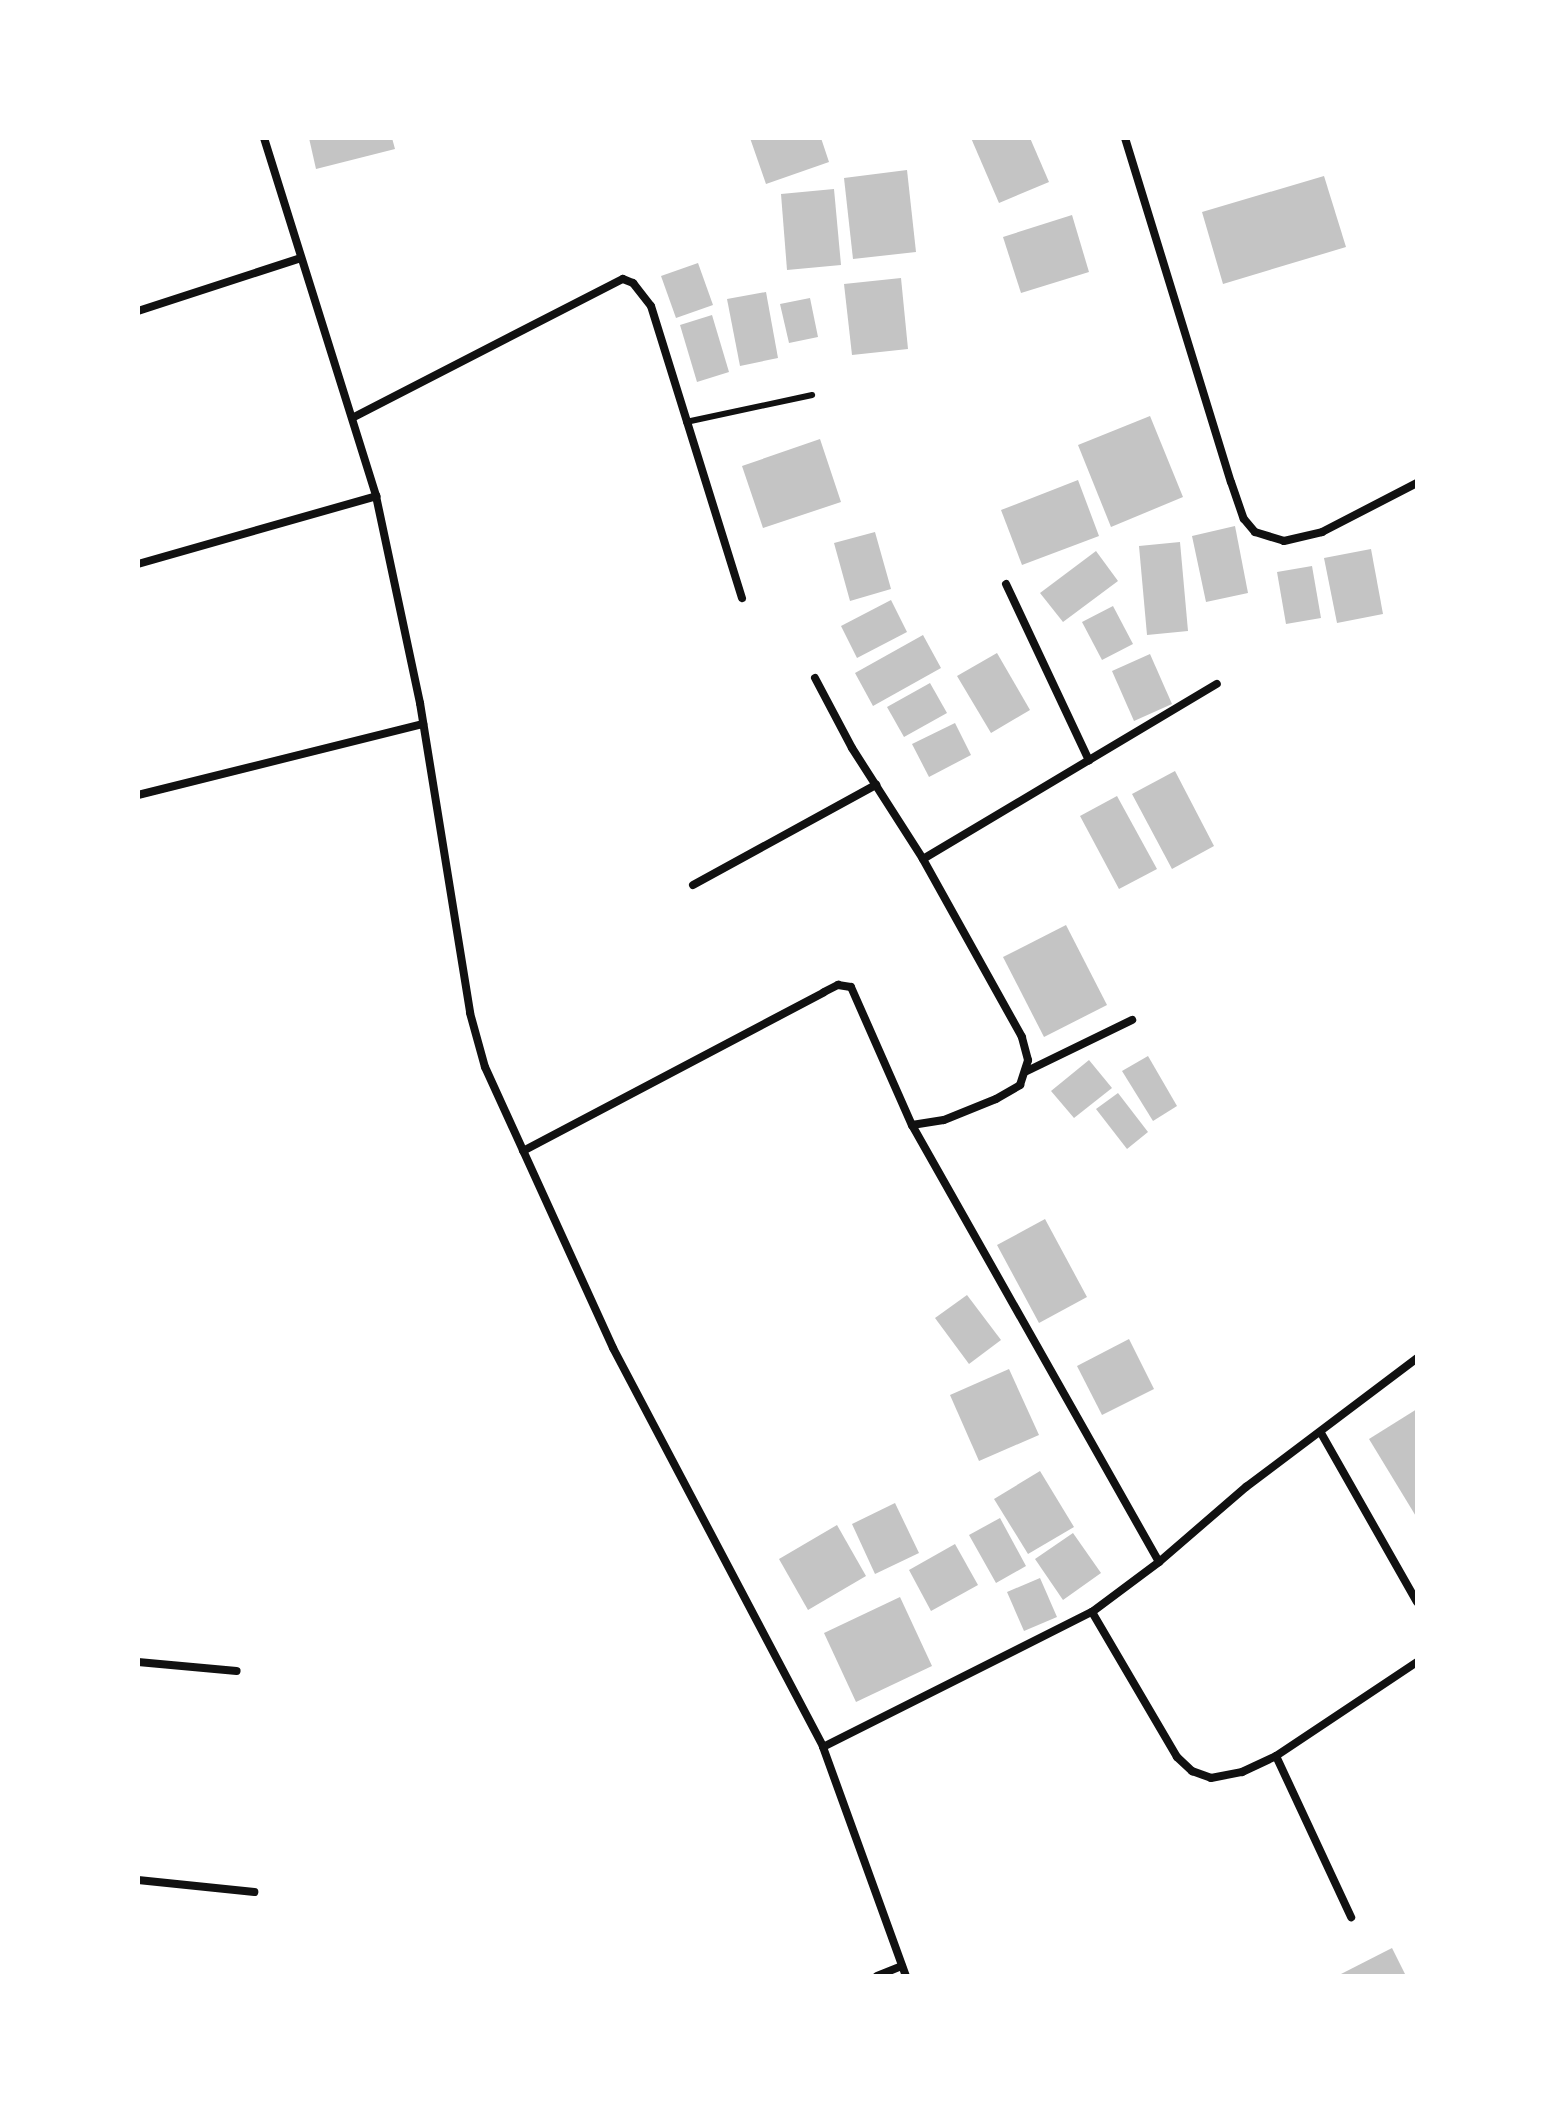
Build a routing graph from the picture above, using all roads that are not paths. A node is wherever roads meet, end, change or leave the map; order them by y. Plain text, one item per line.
1 (264, 138) edge
2 (1125, 138) edge
3 (301, 258) junction
4 (138, 311) edge
5 (812, 395) dead end
6 (354, 417) junction
7 (686, 422) junction
8 (1417, 483) edge
9 (376, 496) junction
10 (138, 564) edge
11 (1006, 584) dead end
12 (742, 598) dead end
13 (815, 678) dead end
14 (1217, 684) dead end
15 (423, 724) junction
16 (1089, 760) junction
17 (876, 785) junction
18 (138, 795) edge
19 (923, 859) junction
20 (693, 885) dead end
21 (1132, 1020) dead end
22 (1027, 1071) junction
23 (912, 1125) junction
24 (523, 1151) junction
25 (1417, 1358) edge
26 (1321, 1433) junction
27 (1159, 1562) junction
28 (1417, 1602) edge
29 (1092, 1612) junction
30 (138, 1662) edge
31 (1417, 1662) edge
32 (237, 1671) dead end
33 (823, 1747) junction
34 (1276, 1756) junction
35 (138, 1880) edge
36 (254, 1892) dead end
37 (1351, 1917) dead end
38 (902, 1966) junction
39 (877, 1976) edge
40 (906, 1976) edge

1 - 3 street
2 - 8 street
3 - 4 street
3 - 6 street
5 - 7 lane
6 - 7 street
6 - 9 street
7 - 12 street
9 - 10 street
9 - 15 street
11 - 16 street
13 - 17 street
14 - 16 street
15 - 18 street
15 - 24 street
16 - 19 street
17 - 19 street
17 - 20 street
19 - 22 street
21 - 22 street
22 - 23 street
23 - 24 street
23 - 27 street
24 - 33 street
25 - 26 street
26 - 27 street
26 - 28 street
27 - 29 street
29 - 33 street
29 - 34 street
30 - 32 street
31 - 34 street
33 - 38 street
34 - 37 street
35 - 36 street
38 - 39 street
38 - 40 street

